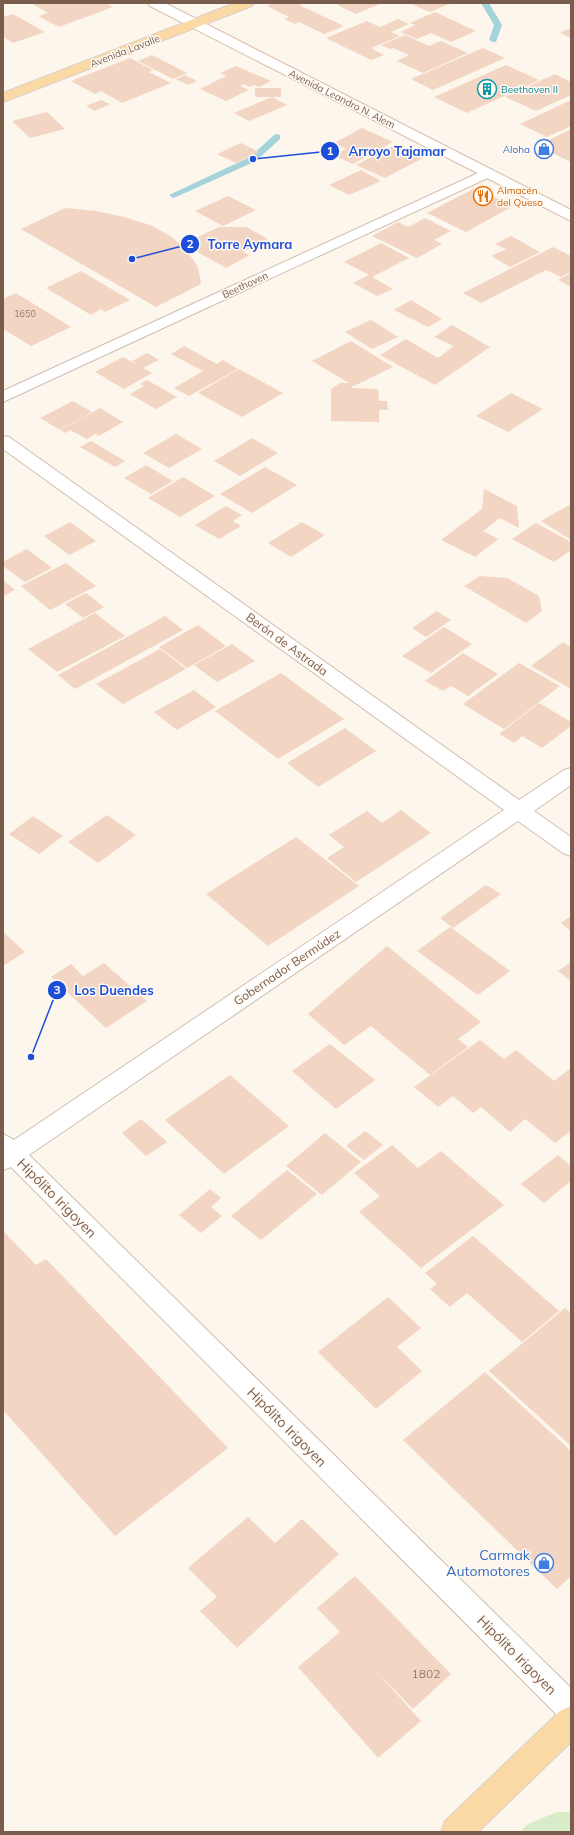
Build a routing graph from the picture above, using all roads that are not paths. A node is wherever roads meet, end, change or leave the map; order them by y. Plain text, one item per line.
1 (155, 3) edge
2 (247, 3) edge
3 (193, 6) dead end
4 (213, 16) junction
5 (195, 23) junction
6 (228, 24) dead end
7 (3, 98) edge
8 (410, 118) dead end
9 (488, 173) junction
10 (571, 201) edge
11 (571, 216) edge
12 (3, 397) edge
13 (3, 441) edge
14 (571, 775) edge
15 (519, 810) junction
16 (571, 848) edge
17 (6, 1152) edge
18 (571, 1709) edge
19 (571, 1721) edge
20 (456, 1832) edge

1 - 5 street, Avenida Leandro N. Alem
2 - 4 main road, Avenida Lavalle
3 - 4 street
4 - 5 main road, Avenida Lavalle
4 - 6 street
5 - 7 main road, Avenida Lavalle
5 - 9 street, Avenida Leandro N. Alem
8 - 10 street, Avenida Leandro N. Alem
9 - 11 street, Avenida Leandro N. Alem
9 - 12 street, Beethoven
13 - 15 street, Berón de Astrada
14 - 15 street, Gobernador Bermúdez
15 - 16 street, Berón de Astrada
15 - 17 street, Gobernador Bermúdez
17 - 18 street, Hipólito Irigoyen
19 - 20 main road

